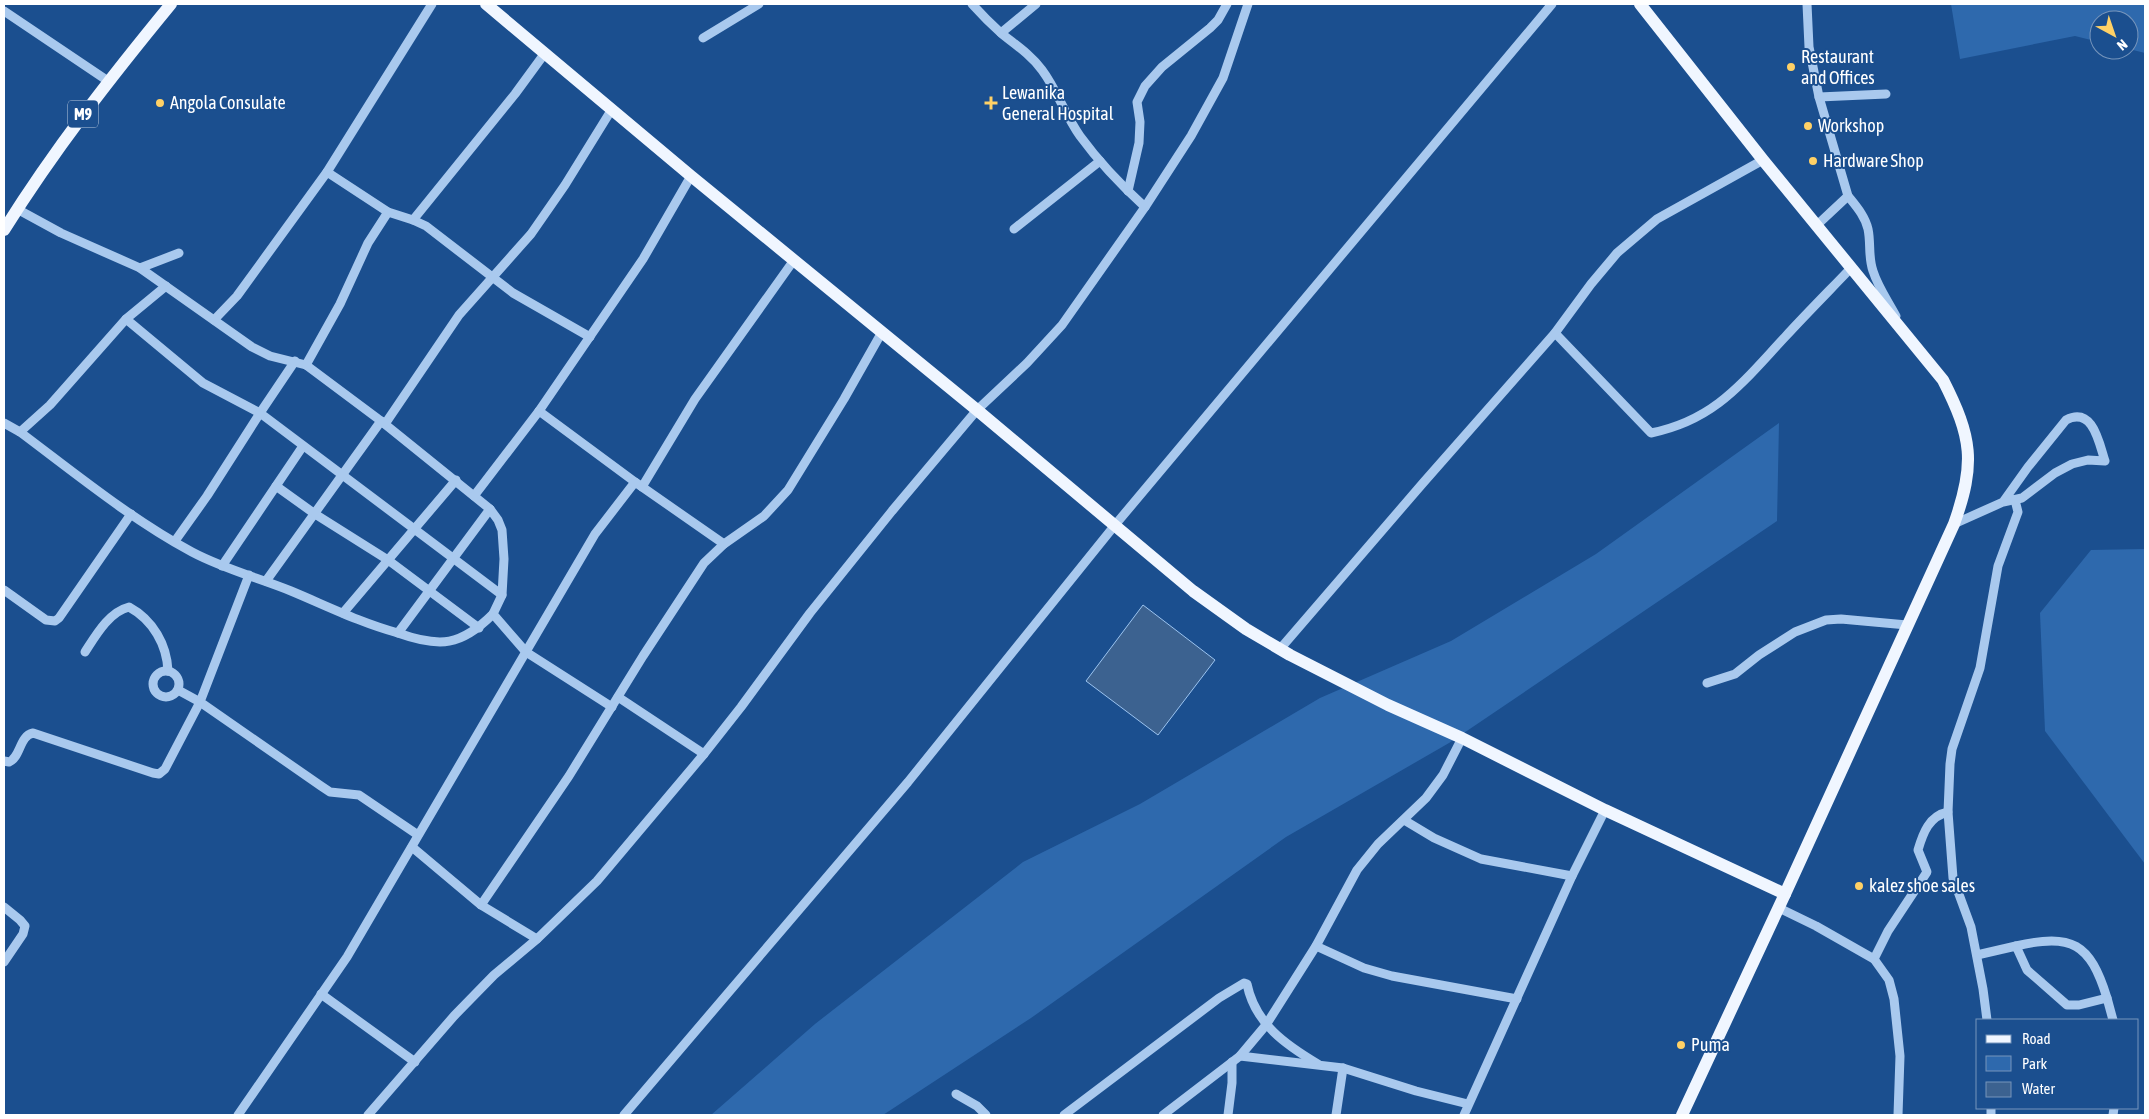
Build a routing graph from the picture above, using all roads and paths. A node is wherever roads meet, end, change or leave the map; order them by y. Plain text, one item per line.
1 (170, 4) edge
2 (432, 4) edge
3 (759, 4) edge
4 (972, 4) edge
5 (1036, 4) edge
6 (1227, 4) edge
7 (1248, 4) edge
8 (1552, 4) edge
9 (1640, 4) edge
10 (1807, 4) edge
11 (492, 5) edge
12 (4, 11) edge
13 (1001, 33) junction
14 (703, 38) dead end
15 (545, 53) junction
16 (108, 80) junction
17 (1886, 94) dead end
18 (1819, 97) junction
19 (612, 110) junction
20 (1763, 160) junction
21 (1100, 161) junction
22 (327, 172) junction
23 (691, 176) junction
24 (1128, 191) junction
25 (1848, 196) junction
26 (1145, 208) junction
27 (17, 209) junction
28 (388, 212) junction
29 (414, 220) junction
30 (1817, 225) junction
31 (1014, 229) dead end
32 (4, 230) edge
33 (179, 253) dead end
34 (794, 260) junction
35 (140, 268) junction
36 (1851, 268) junction
37 (493, 278) junction
38 (166, 286) junction
39 (126, 320) junction
40 (214, 320) junction
41 (1903, 330) junction
42 (882, 332) junction
43 (1555, 333) junction
44 (590, 336) junction
45 (295, 361) junction
46 (306, 365) junction
47 (977, 410) junction
48 (539, 411) junction
49 (260, 413) junction
50 (4, 423) edge
51 (383, 423) junction
52 (20, 432) junction
53 (303, 446) junction
54 (343, 474) junction
55 (456, 480) junction
56 (638, 484) junction
57 (276, 486) junction
58 (474, 496) junction
59 (2015, 500) junction
60 (2003, 502) junction
61 (490, 509) junction
62 (131, 514) junction
63 (315, 514) junction
64 (1954, 524) junction
65 (1115, 525) junction
66 (416, 528) junction
67 (175, 541) junction
68 (724, 544) junction
69 (454, 558) junction
70 (388, 560) junction
71 (222, 566) junction
72 (249, 575) junction
73 (266, 581) junction
74 (4, 590) edge
75 (430, 592) junction
76 (502, 595) junction
77 (343, 614) junction
78 (493, 614) junction
79 (1907, 625) junction
80 (479, 628) junction
81 (398, 633) junction
82 (1280, 649) junction
83 (85, 652) dead end
84 (526, 652) junction
85 (168, 671) junction
86 (1707, 683) dead end
87 (178, 690) junction
88 (618, 697) junction
89 (200, 702) junction
90 (612, 707) junction
91 (1462, 738) junction
92 (704, 754) junction
93 (4, 761) edge
94 (1605, 810) junction
95 (1948, 812) junction
96 (1404, 820) junction
97 (418, 835) junction
98 (412, 847) junction
99 (1572, 876) junction
100 (1786, 894) junction
101 (481, 905) junction
102 (4, 907) edge
103 (1779, 908) junction
104 (537, 939) junction
105 (1316, 946) junction
106 (2016, 946) junction
107 (1976, 955) junction
108 (1874, 959) junction
109 (4, 962) edge
110 (321, 994) junction
111 (2107, 998) junction
112 (1517, 999) junction
113 (1987, 1019) edge
114 (2113, 1019) edge
115 (1266, 1024) junction
116 (1240, 1056) junction
117 (415, 1062) junction
118 (1232, 1062) junction
119 (1318, 1064) junction
120 (1343, 1068) junction
121 (956, 1094) dead end
122 (1468, 1104) junction
123 (238, 1115) edge
124 (368, 1115) edge
125 (624, 1115) edge
126 (986, 1115) edge
127 (1064, 1115) edge
128 (1163, 1115) edge
129 (1228, 1115) edge
130 (1336, 1115) edge
131 (1464, 1115) edge
132 (1682, 1115) edge
133 (1898, 1115) edge

1 - 16 main road, M9
2 - 22 street
3 - 14 street
4 - 13 street
5 - 13 street
6 - 24 street
7 - 26 street
8 - 65 street
9 - 20 main road
10 - 18 street
11 - 15 main road
12 - 16 street
13 - 21 street
15 - 19 main road
15 - 29 street
16 - 27 main road, M9
17 - 18 street
18 - 25 street
19 - 23 main road
19 - 37 street
20 - 30 main road
20 - 43 street
21 - 24 street
21 - 31 street
22 - 28 street
22 - 40 street
23 - 34 main road
23 - 44 street
24 - 26 street
25 - 30 street
25 - 41 street
26 - 47 street
27 - 32 main road, M9
27 - 35 street
28 - 29 street
28 - 46 street
29 - 37 street
30 - 36 main road
33 - 35 street
34 - 42 main road
34 - 56 street
35 - 38 street
36 - 41 main road
36 - 43 street
37 - 44 street
37 - 51 street
38 - 39 street
38 - 40 street
39 - 49 street
39 - 52 street
40 - 45 street
41 - 64 main road
42 - 47 main road
42 - 68 street
43 - 82 street
44 - 48 street
45 - 46 street
45 - 49 street
46 - 51 street
47 - 65 main road
47 - 92 street
48 - 56 street
48 - 58 street
49 - 53 street
49 - 67 street
50 - 52 street
51 - 54 street
51 - 55 street
52 - 62 street
53 - 54 street
53 - 57 street
54 - 63 street
54 - 66 street
55 - 58 street
55 - 66 street
56 - 68 street
56 - 84 street
57 - 63 street
57 - 71 street
58 - 61 street
59 - 60 street
59 - 60 street
59 - 95 street
60 - 64 street
61 - 69 street
61 - 76 street
62 - 67 street
62 - 74 street
63 - 70 street
63 - 73 street
64 - 79 main road
65 - 82 main road
65 - 125 street
66 - 69 street
66 - 70 street
67 - 71 street
68 - 88 street
69 - 75 street
69 - 76 street
70 - 75 street
70 - 77 street
71 - 72 street
72 - 73 street
72 - 89 street
73 - 77 street
75 - 80 street
75 - 81 street
76 - 78 street
77 - 81 street
78 - 80 street
78 - 84 street
79 - 86 street
79 - 100 main road
80 - 81 street
82 - 91 main road
83 - 85 street
84 - 90 street
84 - 97 street
85 - 87 street
85 - 87 street
87 - 89 street
88 - 90 street
88 - 92 street
89 - 93 street
89 - 97 street
90 - 101 street
91 - 94 main road
91 - 96 street
92 - 104 street
94 - 99 street
94 - 100 main road
95 - 107 street
95 - 108 street
96 - 99 street
96 - 105 street
97 - 98 street
98 - 101 street
98 - 110 street
99 - 112 street
100 - 103 main road
101 - 104 street
102 - 109 street
103 - 108 street
103 - 132 main road
104 - 117 street
105 - 112 street
105 - 115 street
106 - 107 street
106 - 111 street
106 - 111 street
107 - 113 street
108 - 133 street
110 - 117 street
110 - 123 street
111 - 114 street
112 - 122 street
115 - 116 street
115 - 119 street
115 - 127 street
116 - 118 street
116 - 119 street
117 - 124 street
118 - 128 street
118 - 129 street
119 - 120 street
120 - 122 street
120 - 130 street
121 - 126 street
122 - 131 street

